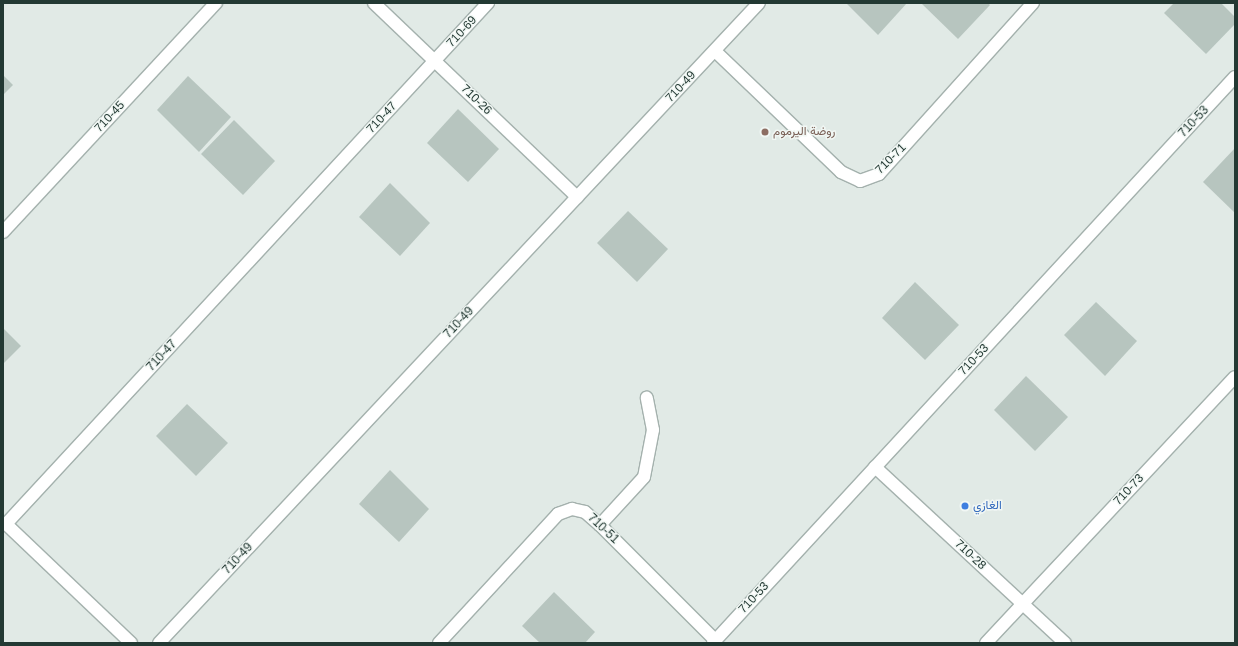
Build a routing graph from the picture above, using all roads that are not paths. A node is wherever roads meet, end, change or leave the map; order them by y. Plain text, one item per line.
1 (216, 3) edge
2 (374, 3) edge
3 (488, 3) edge
4 (759, 3) edge
5 (1033, 3) edge
6 (715, 51) junction
7 (435, 61) junction
8 (1235, 77) edge
9 (577, 197) junction
10 (3, 232) edge
11 (1235, 377) edge
12 (647, 398) dead end
13 (875, 467) junction
14 (600, 525) junction
15 (5, 526) edge
16 (1022, 604) junction
17 (714, 642) edge
18 (131, 643) edge
19 (159, 643) edge
20 (439, 643) edge
21 (986, 643) edge
22 (1065, 643) edge

1 - 10 street, 710-45
2 - 7 street, 710-26
3 - 7 street, 710-69
4 - 6 street, 710-49
5 - 6 street, 710-71
6 - 9 street, 710-49
7 - 9 street, 710-26
7 - 15 street, 710-47
8 - 13 street, 710-53
9 - 19 street, 710-49
11 - 16 street, 710-73
12 - 14 street
13 - 16 street, 710-28
13 - 17 street, 710-53
14 - 17 street, 710-51
14 - 20 street, 710-51
15 - 18 street, 710-47
16 - 21 street, 710-73
16 - 22 street, 710-28

